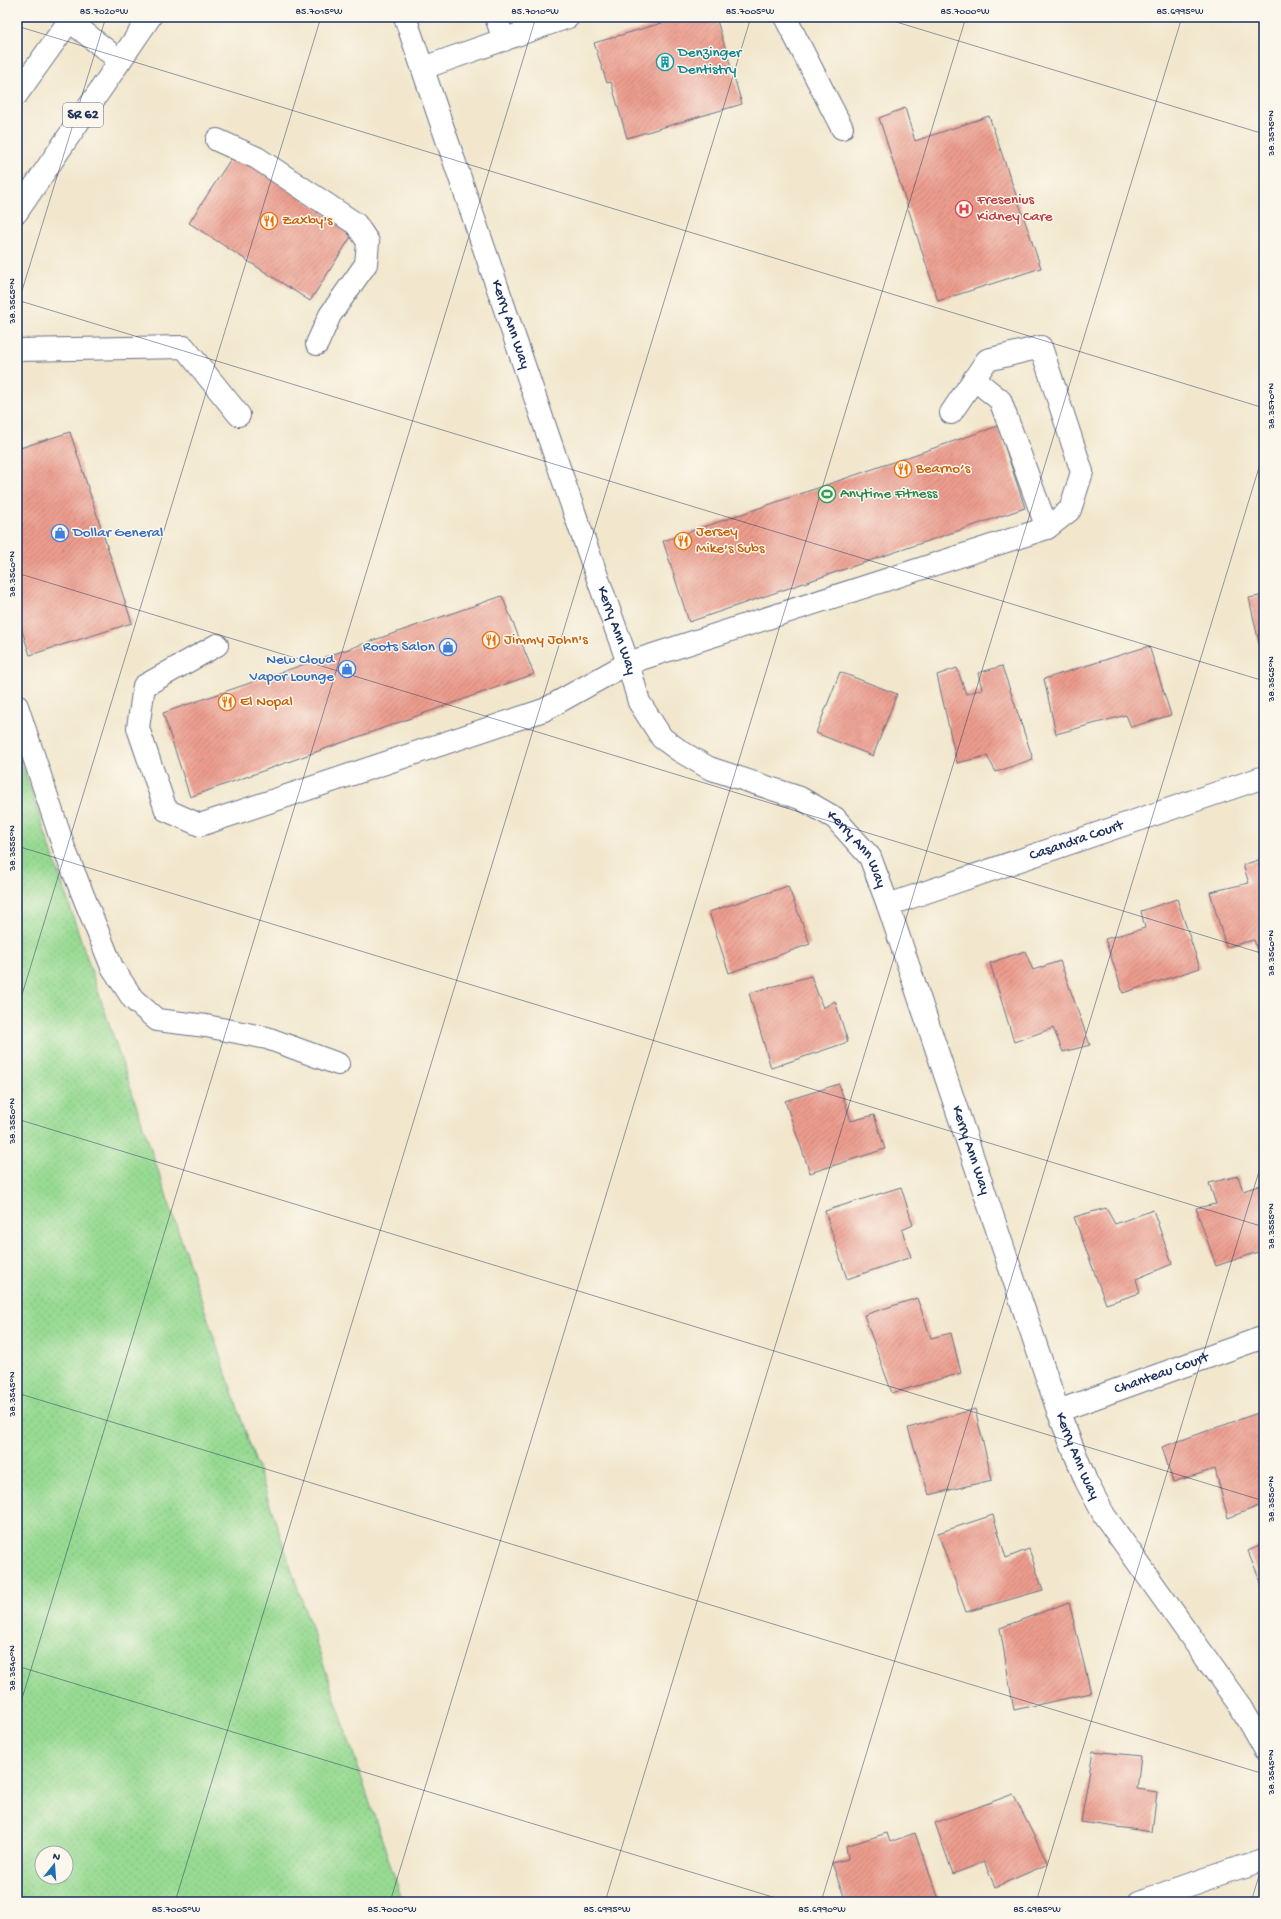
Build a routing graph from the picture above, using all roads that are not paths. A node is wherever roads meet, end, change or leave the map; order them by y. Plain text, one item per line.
1 (150, 17) edge
2 (405, 17) edge
3 (496, 17) edge
4 (568, 17) edge
5 (785, 17) edge
6 (71, 19) edge
7 (504, 40) junction
8 (120, 61) junction
9 (423, 68) junction
10 (17, 94) edge
11 (842, 128) dead end
12 (217, 140) dead end
13 (17, 212) edge
14 (317, 344) dead end
15 (17, 350) edge
16 (974, 379) junction
17 (951, 413) dead end
18 (239, 415) dead end
19 (1047, 528) junction
20 (217, 646) dead end
21 (628, 664) junction
22 (17, 706) edge
23 (1264, 777) edge
24 (888, 905) junction
25 (338, 1064) dead end
26 (1264, 1337) edge
27 (1058, 1411) junction
28 (1264, 1749) edge
29 (1264, 1859) edge
30 (1140, 1902) edge

1 - 8 street, SR 62
2 - 9 street, Kerry Ann Way
3 - 7 street
4 - 7 street
5 - 11 street
6 - 8 street
6 - 10 street
7 - 9 street
8 - 13 street, SR 62
9 - 21 street, Kerry Ann Way
12 - 14 street
15 - 18 street
16 - 17 street
16 - 19 street
16 - 19 street
19 - 21 street
20 - 21 street
21 - 24 street, Kerry Ann Way
22 - 25 street
23 - 24 street, Casandra Court
24 - 27 street, Kerry Ann Way
26 - 27 street, Chanteau Court
27 - 28 street, Kerry Ann Way
29 - 30 street

